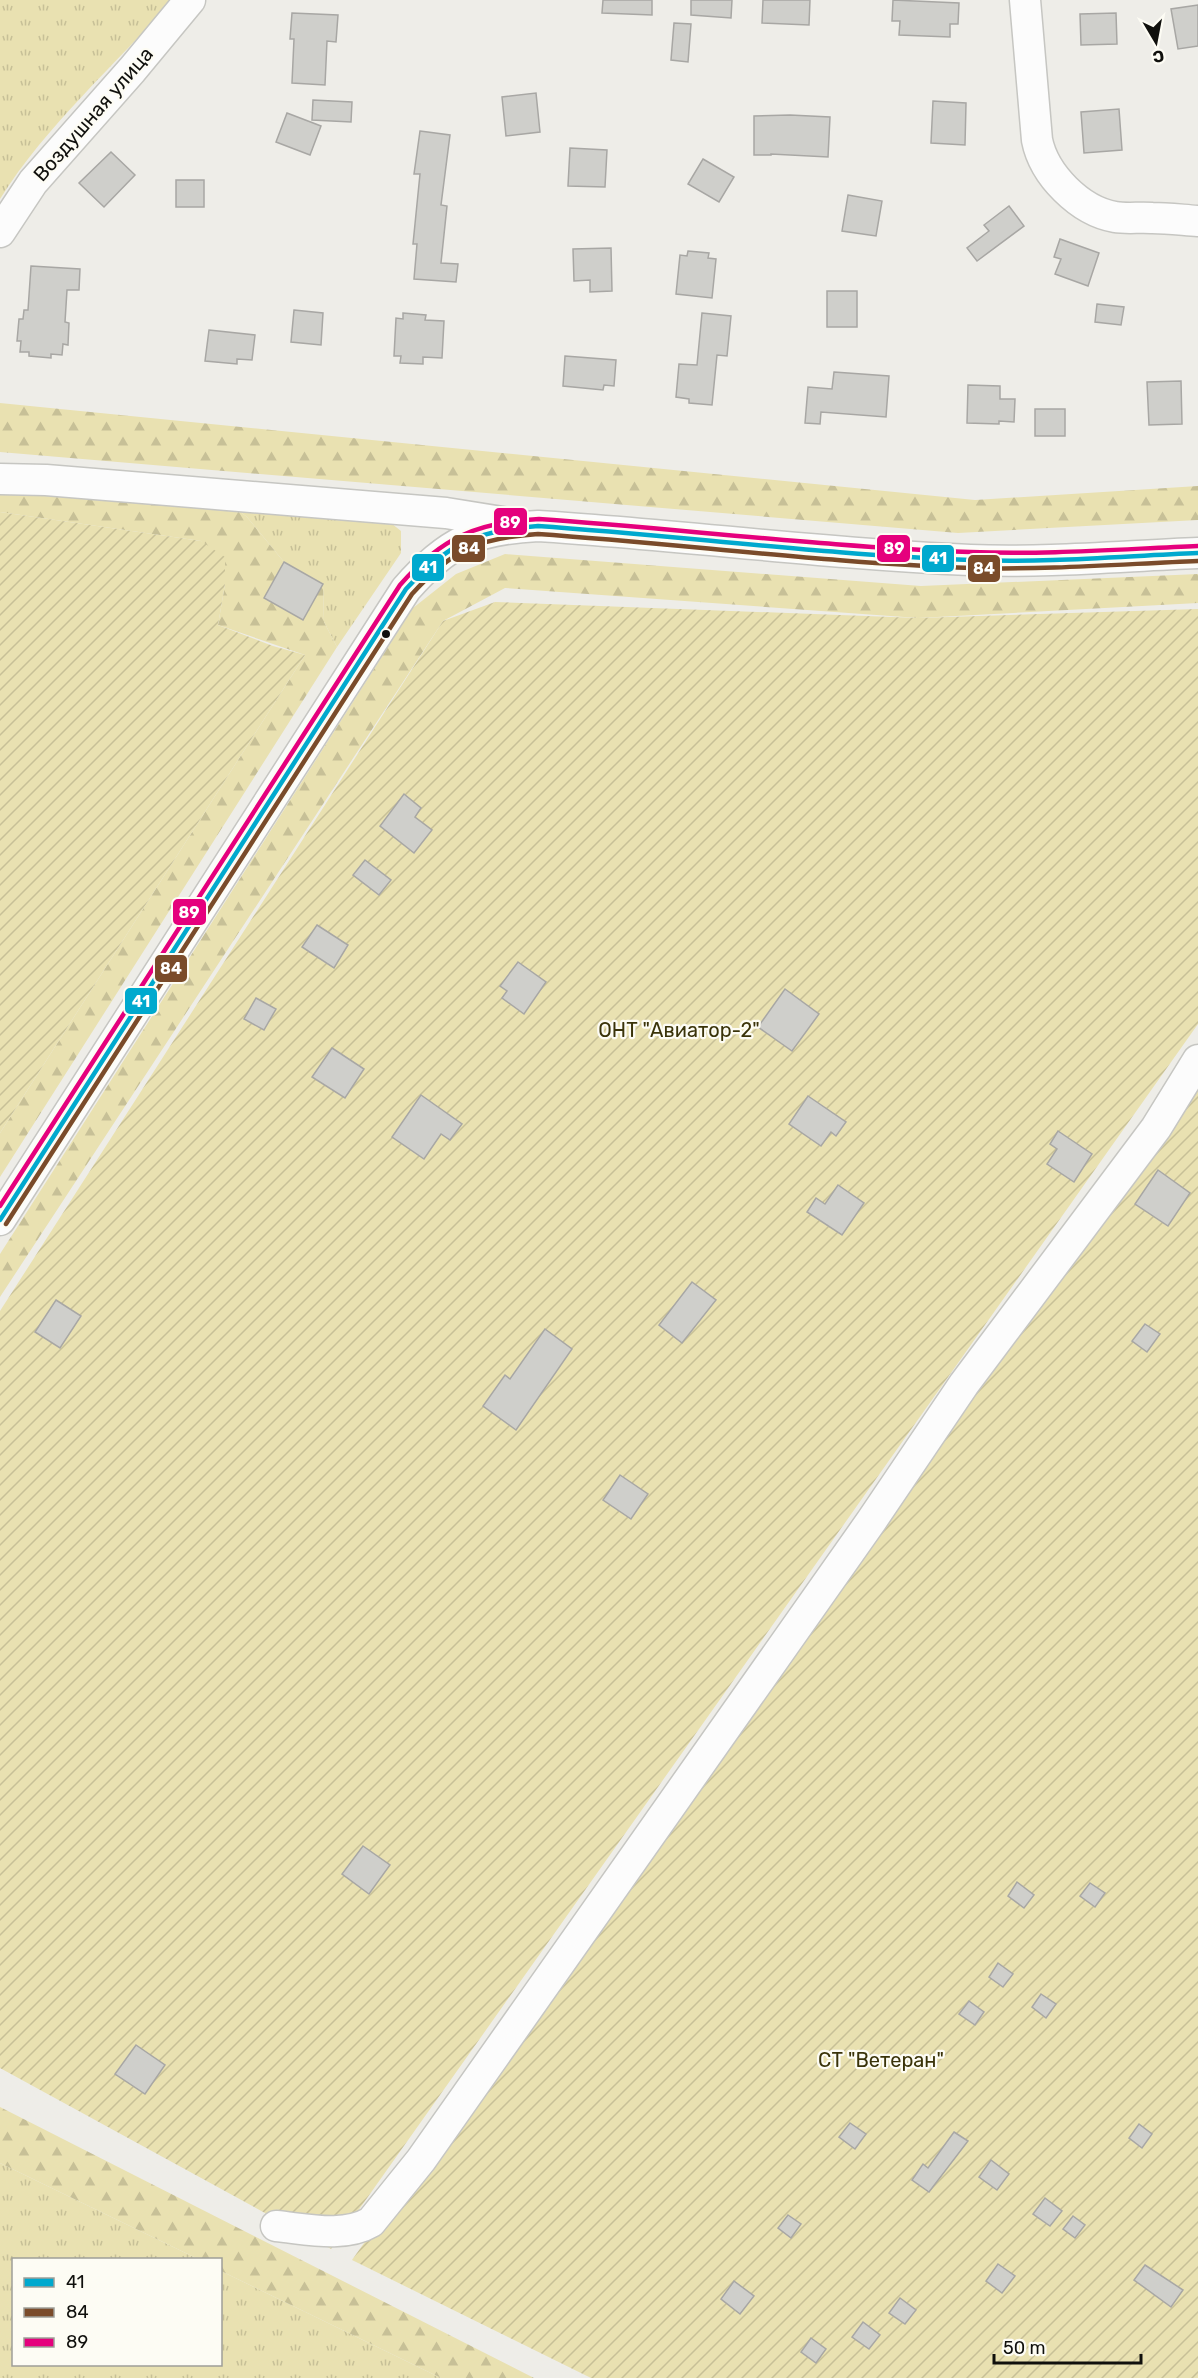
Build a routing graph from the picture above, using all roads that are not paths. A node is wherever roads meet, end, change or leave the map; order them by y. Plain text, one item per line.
1 (190, 0) edge
2 (1025, 0) edge
3 (1198, 221) edge
4 (0, 232) edge
5 (0, 479) edge
6 (538, 526) junction
7 (1198, 553) edge
8 (1198, 1060) edge
9 (0, 1220) edge
10 (276, 2226) dead end

1 - 4 street, Воздушная улица
2 - 3 street
5 - 6 street
6 - 7 street
6 - 9 street
8 - 10 street

